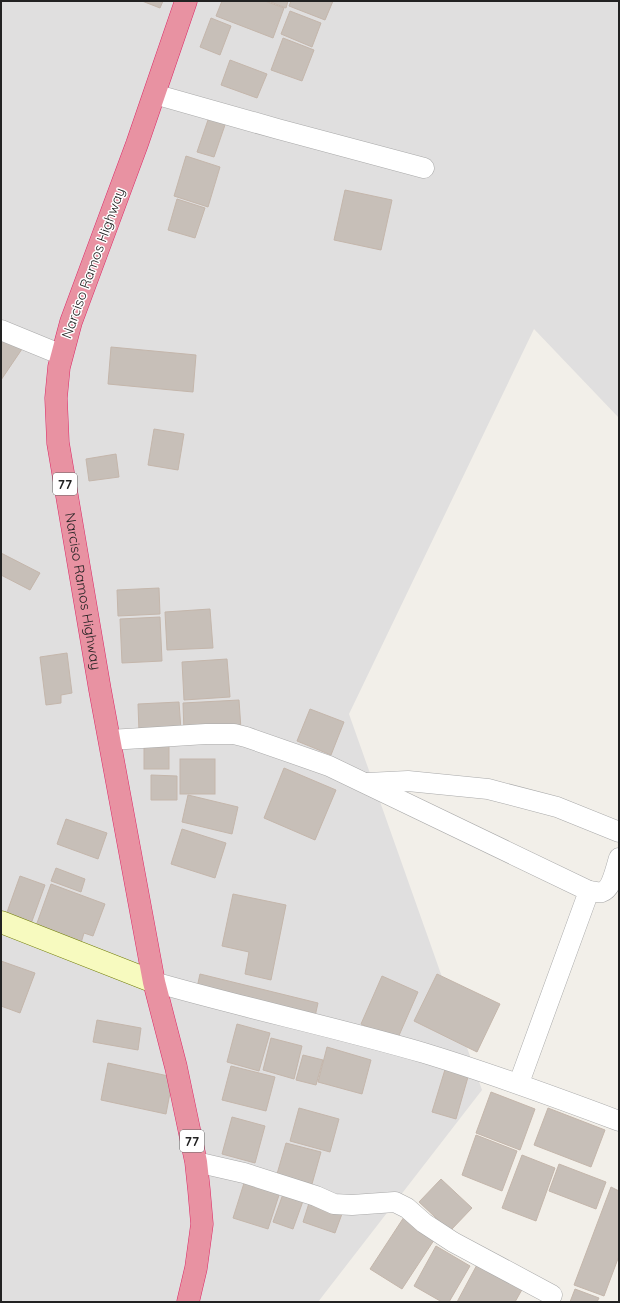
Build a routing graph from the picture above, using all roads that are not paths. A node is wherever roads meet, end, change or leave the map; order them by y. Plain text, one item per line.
1 (186, 1) edge
2 (154, 94) junction
3 (424, 168) dead end
4 (1, 330) edge
5 (62, 355) junction
6 (110, 740) junction
7 (365, 783) junction
8 (619, 832) edge
9 (619, 858) edge
10 (589, 891) junction
11 (1, 922) edge
12 (154, 982) junction
13 (519, 1084) junction
14 (619, 1121) edge
15 (196, 1162) junction
16 (552, 1296) dead end
17 (188, 1302) edge

1 - 2 highway, Narciso Ramos Highway / 77
2 - 3 street
2 - 5 highway, Narciso Ramos Highway / 77
4 - 5 street
5 - 6 highway, Narciso Ramos Highway / 77
6 - 7 street
6 - 12 highway, Narciso Ramos Highway / 77
7 - 8 street
7 - 10 street
9 - 10 street
10 - 13 street
11 - 12 main road
12 - 13 street
12 - 15 highway, 77
13 - 14 street
15 - 16 street
15 - 17 highway, 77

